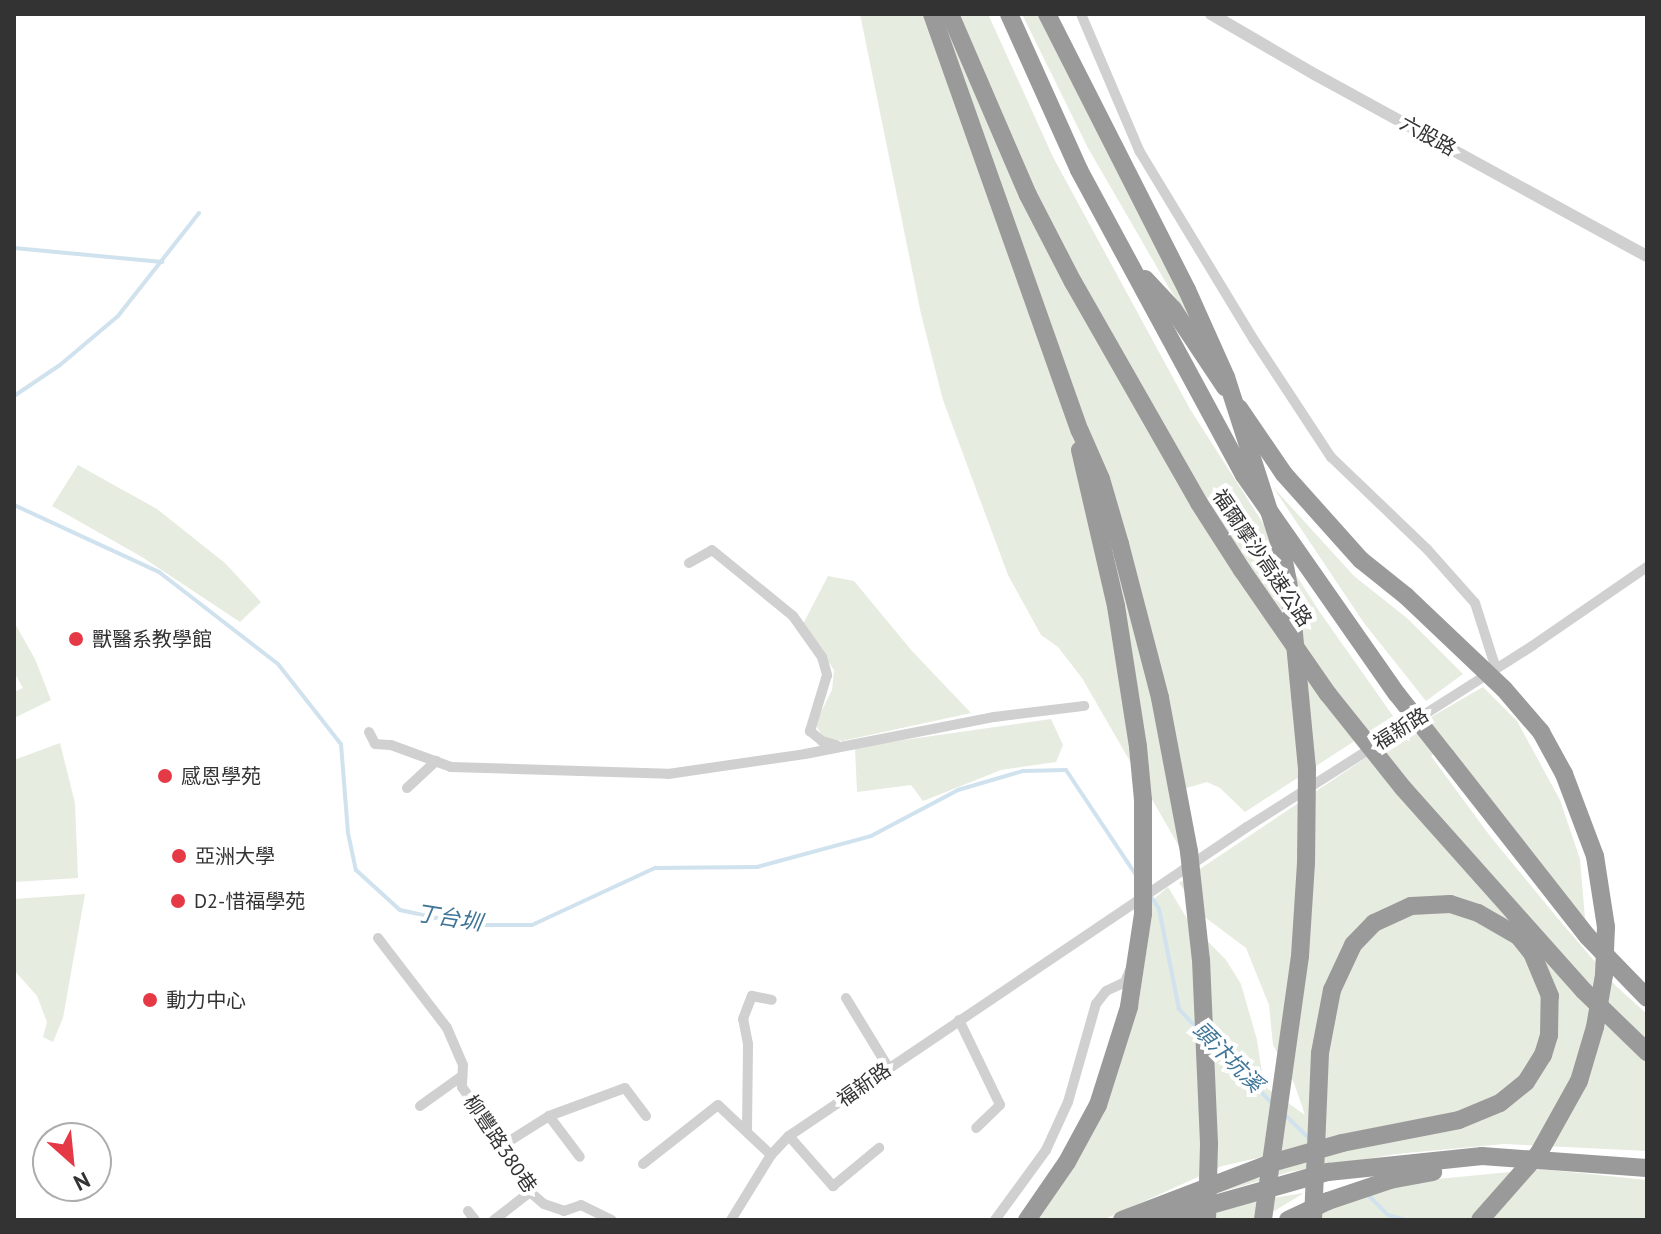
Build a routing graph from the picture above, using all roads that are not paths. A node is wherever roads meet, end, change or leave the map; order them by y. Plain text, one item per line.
1 (932, 14) edge
2 (950, 14) edge
3 (1009, 14) edge
4 (1047, 14) edge
5 (1081, 14) edge
6 (1211, 14) edge
7 (1124, 256) junction
8 (1647, 256) edge
9 (1080, 431) junction
10 (689, 563) dead end
11 (1647, 567) edge
12 (1496, 669) junction
13 (1084, 706) dead end
14 (369, 732) dead end
15 (840, 746) junction
16 (436, 761) junction
17 (407, 788) dead end
18 (1139, 900) junction
19 (378, 938) dead end
20 (846, 998) dead end
21 (1647, 998) edge
22 (772, 1000) dead end
23 (959, 1020) junction
24 (1647, 1052) edge
25 (888, 1067) junction
26 (462, 1076) junction
27 (420, 1106) dead end
28 (549, 1116) junction
29 (646, 1116) dead end
30 (976, 1128) dead end
31 (747, 1129) junction
32 (789, 1136) junction
33 (503, 1145) junction
34 (879, 1148) dead end
35 (771, 1155) junction
36 (580, 1157) dead end
37 (1561, 1161) junction
38 (643, 1164) dead end
39 (1647, 1168) edge
40 (530, 1192) junction
41 (494, 1220) edge
42 (612, 1220) edge
43 (731, 1220) edge
44 (995, 1220) edge
45 (1027, 1220) edge
46 (1122, 1220) edge
47 (1158, 1220) edge
48 (1207, 1220) edge
49 (1263, 1220) edge
50 (1288, 1220) edge
51 (1313, 1220) edge
52 (1480, 1220) edge

1 - 9 highway
2 - 24 highway, 福爾摩沙高速公路, bridge
3 - 7 highway, 福爾摩沙高速公路
4 - 49 highway, bridge
5 - 12 street
6 - 8 street, 六股路
7 - 21 highway, 福爾摩沙高速公路, bridge
7 - 52 highway, bridge
9 - 45 highway, bridge
9 - 48 highway, bridge
10 - 15 street
11 - 12 street, 福新路
12 - 18 street, 福新路
13 - 15 street
14 - 16 street
15 - 16 street
16 - 17 street
18 - 23 street, 福新路
18 - 44 street
19 - 26 street, 柳豐路380巷
20 - 25 street
22 - 31 street
23 - 25 street, 福新路
23 - 30 street
25 - 32 street, 福新路
26 - 27 street
26 - 33 street, 柳豐路380巷
28 - 29 street
28 - 33 street
28 - 36 street
31 - 35 street
31 - 38 street
32 - 34 street
32 - 35 street, 福新路
33 - 40 street, 柳豐路380巷
35 - 43 street, 福新路
37 - 39 highway
37 - 47 highway
37 - 50 highway
40 - 41 street
40 - 42 street, 柳豐路380巷
46 - 51 highway, bridge

